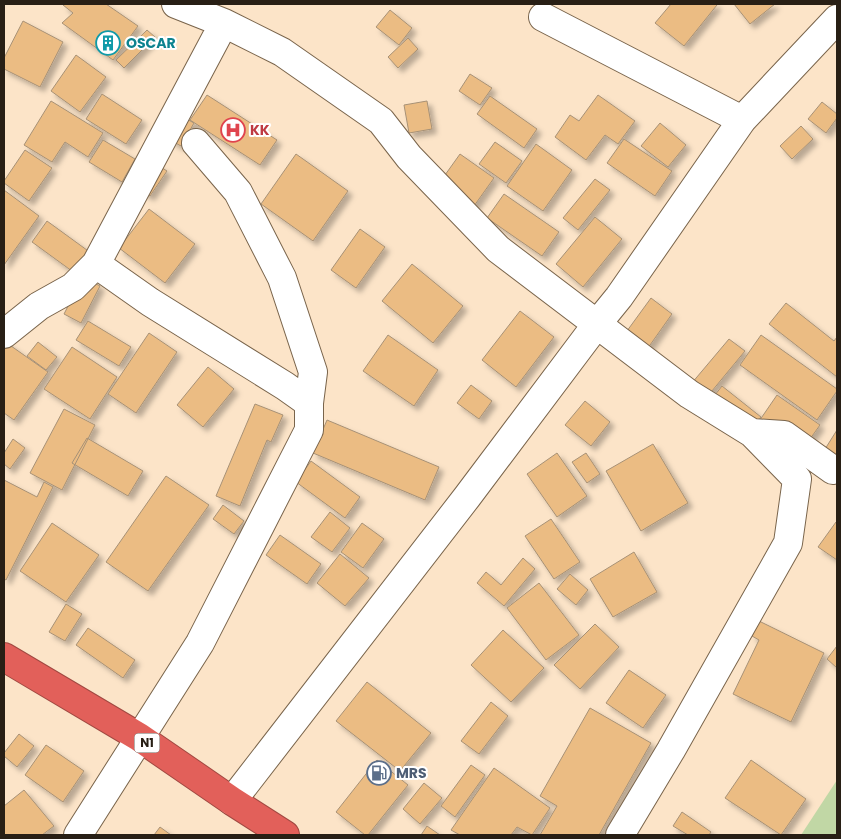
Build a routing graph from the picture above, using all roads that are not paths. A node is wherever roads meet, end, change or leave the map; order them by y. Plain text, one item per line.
1 (176, 4) edge
2 (543, 17) dead end
3 (837, 20) edge
4 (224, 22) junction
5 (742, 120) junction
6 (196, 143) dead end
7 (96, 264) junction
8 (597, 324) junction
9 (4, 334) edge
10 (309, 403) junction
11 (752, 433) junction
12 (833, 470) dead end
13 (4, 657) edge
14 (139, 738) junction
15 (232, 801) junction
16 (78, 835) edge
17 (285, 835) edge
18 (620, 835) edge

1 - 4 street
2 - 5 street
3 - 5 street
4 - 7 street
4 - 8 street
5 - 8 street
6 - 10 street
7 - 9 street
7 - 10 street
8 - 11 street
8 - 15 street
10 - 14 street
11 - 12 street
11 - 18 street
13 - 14 highway, N1
14 - 15 highway, N1
14 - 16 street
15 - 17 highway, N1

